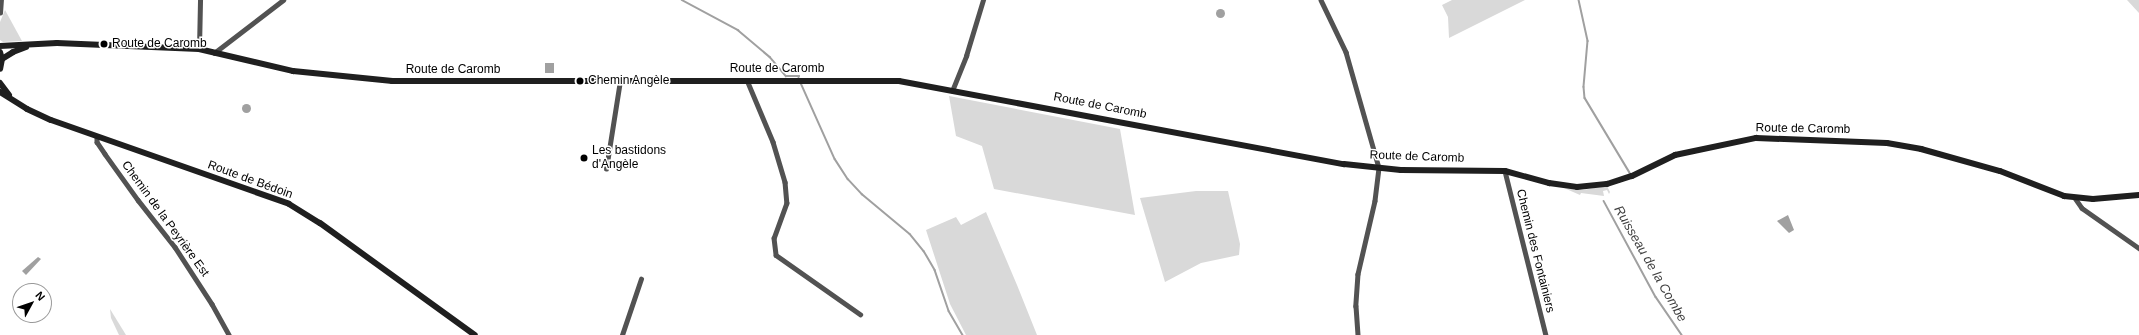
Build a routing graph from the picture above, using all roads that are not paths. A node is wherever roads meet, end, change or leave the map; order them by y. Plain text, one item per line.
1 (1, 0) edge
2 (200, 0) edge
3 (283, 0) edge
4 (983, 0) edge
5 (1321, 0) edge
6 (0, 13) edge
7 (39, 44) junction
8 (0, 46) edge
9 (199, 49) junction
10 (0, 52) edge
11 (214, 52) junction
12 (2, 59) junction
13 (0, 69) edge
14 (747, 80) junction
15 (620, 81) junction
16 (0, 83) edge
17 (952, 91) junction
18 (0, 92) edge
19 (15, 102) junction
20 (97, 136) junction
21 (1379, 168) junction
22 (606, 169) dead end
23 (1505, 172) junction
24 (2139, 195) edge
25 (2075, 198) junction
26 (2139, 248) edge
27 (642, 279) dead end
28 (860, 314) dead end
29 (229, 335) edge
30 (475, 335) edge
31 (622, 335) edge
32 (1358, 335) edge
33 (1546, 335) edge

1 - 6 street
2 - 9 street
3 - 11 street
4 - 17 street
5 - 21 street
7 - 8 main road
7 - 9 main road, Route de Caromb
7 - 12 main road
9 - 11 main road, Route de Caromb
10 - 12 main road
11 - 15 main road, Route de Caromb
12 - 13 main road
14 - 15 main road, Route de Caromb
14 - 17 main road, Route de Caromb
14 - 28 street
15 - 22 street
16 - 19 main road
17 - 21 main road, Route de Caromb
18 - 19 main road, Route de Bédoin
19 - 20 main road, Route de Bédoin
20 - 29 street, Chemin de la Peyrière Est
20 - 30 main road, Route de Bédoin
21 - 23 main road, Route de Caromb
21 - 32 street
23 - 25 main road, Route de Caromb
23 - 33 street, Chemin des Fontainiers
24 - 25 main road, Route de Caromb
25 - 26 street
27 - 31 street

